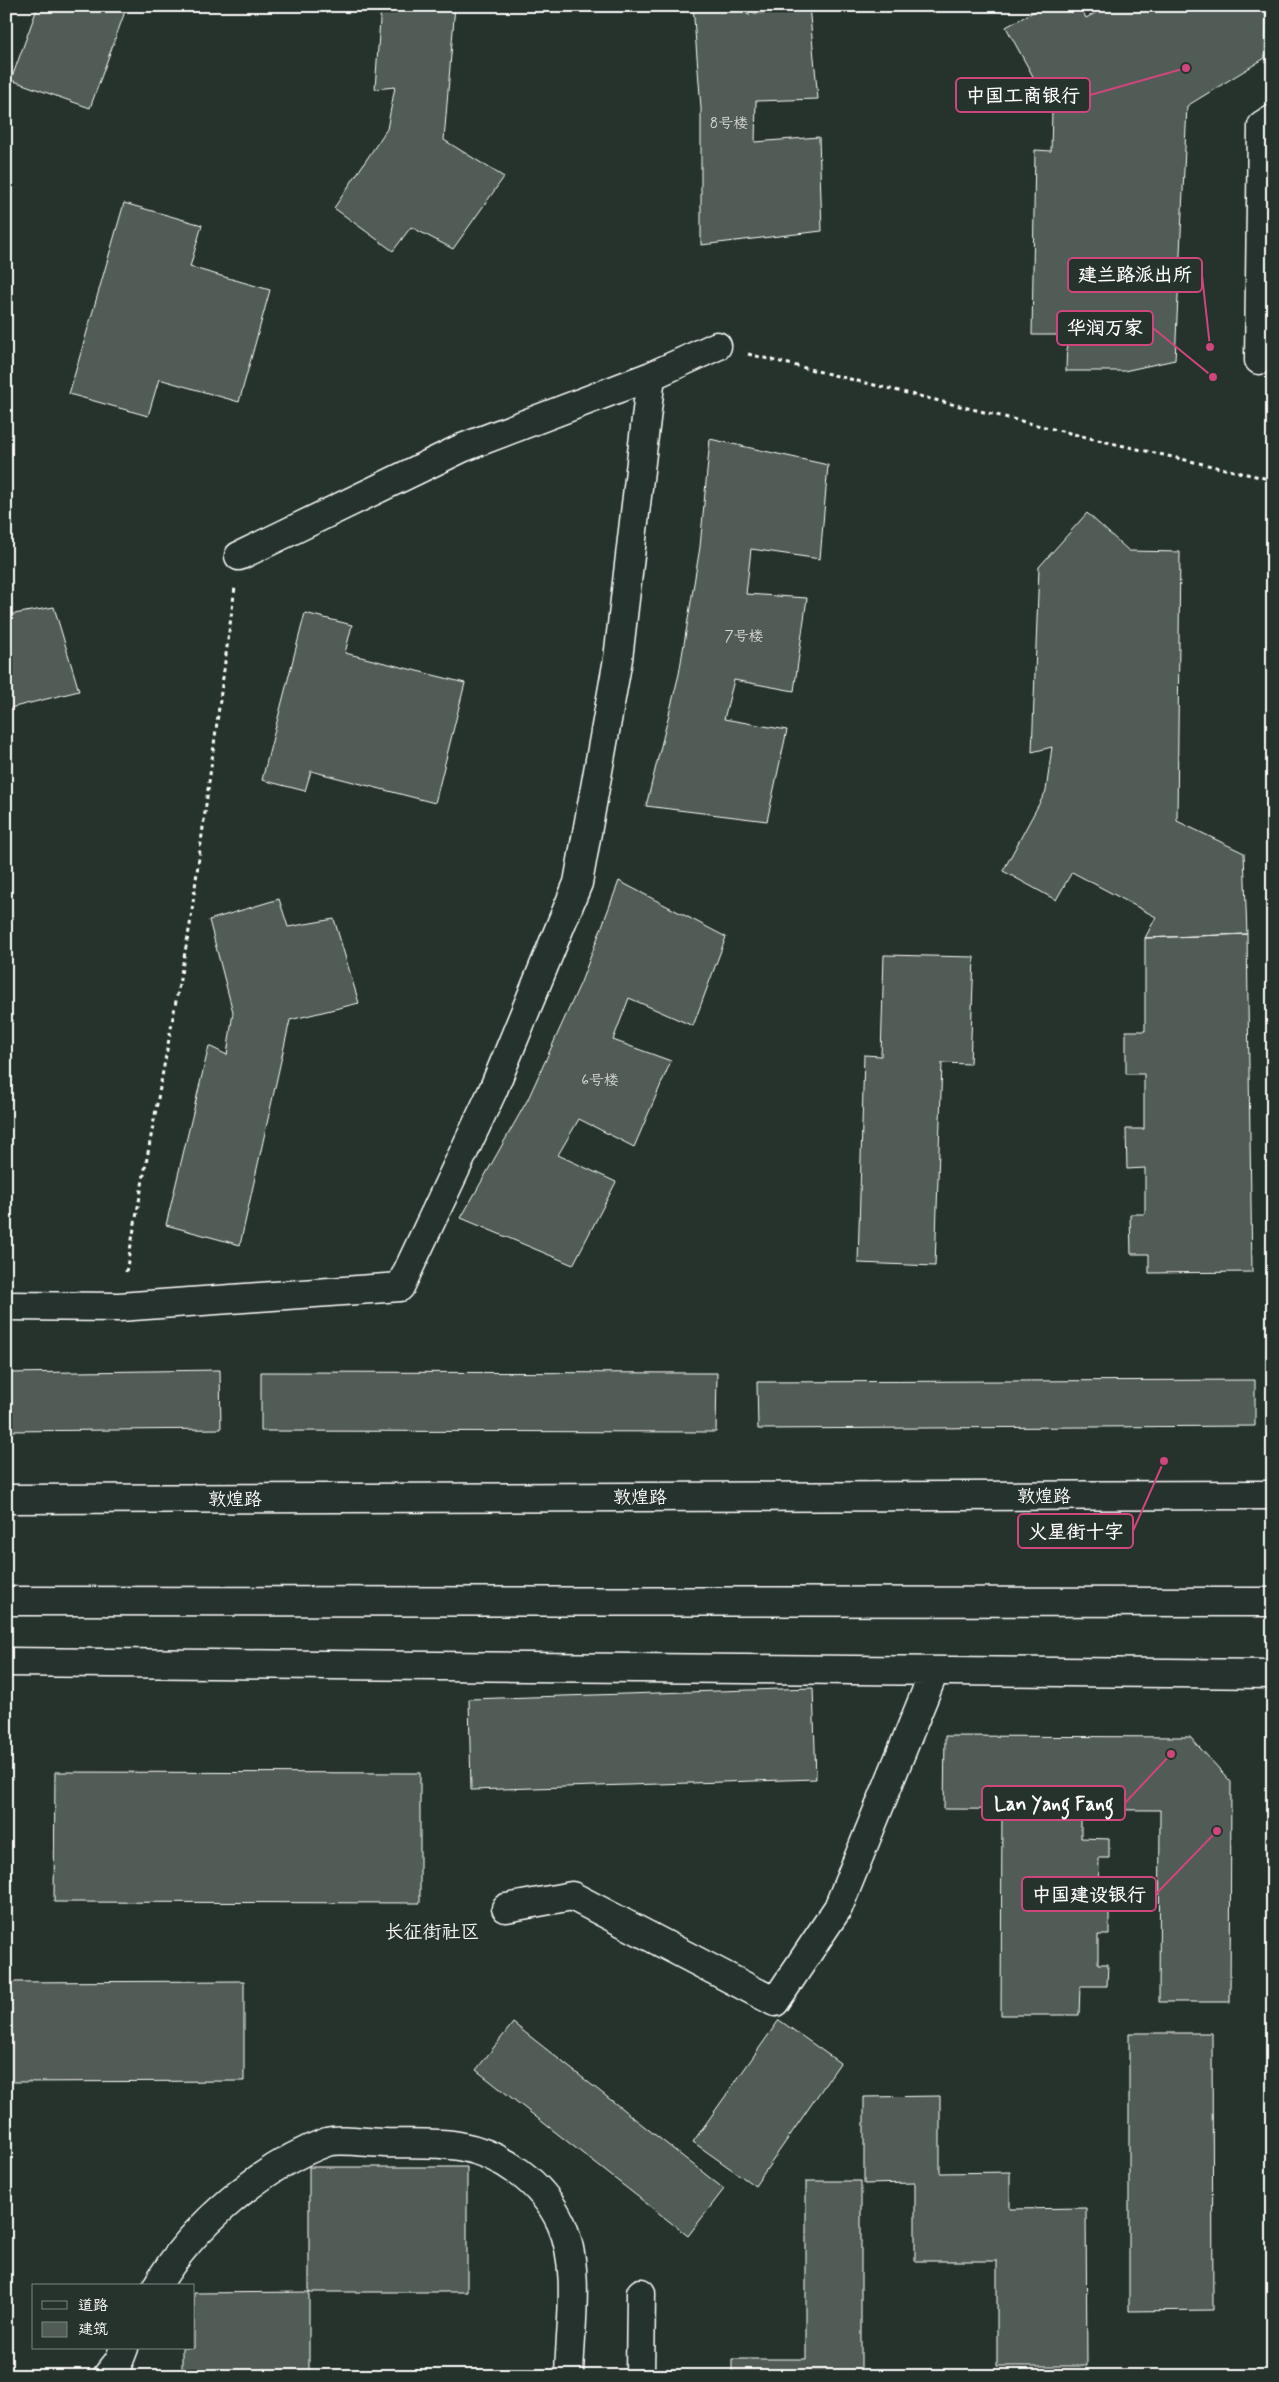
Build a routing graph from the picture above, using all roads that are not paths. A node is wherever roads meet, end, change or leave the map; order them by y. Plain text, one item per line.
1 (1273, 119) edge
2 (717, 346) road end
3 (1259, 360) dead end
4 (651, 376) junction
5 (239, 556) road end
6 (6, 1306) edge
7 (1273, 1495) edge
8 (6, 1499) edge
9 (6, 1601) edge
10 (1273, 1602) edge
11 (6, 1662) edge
12 (934, 1672) junction
13 (1273, 1674) edge
14 (506, 1908) dead end
15 (158, 2284) edge
16 (642, 2293) dead end
17 (123, 2350) edge
18 (107, 2376) edge
19 (569, 2376) edge
20 (640, 2376) edge

1 - 3 street
2 - 4 street
4 - 5 street
4 - 6 street
7 - 8 street, 敦煌路
9 - 10 street
11 - 12 street
12 - 13 street
12 - 14 street
15 - 19 street
16 - 20 street
17 - 18 street

